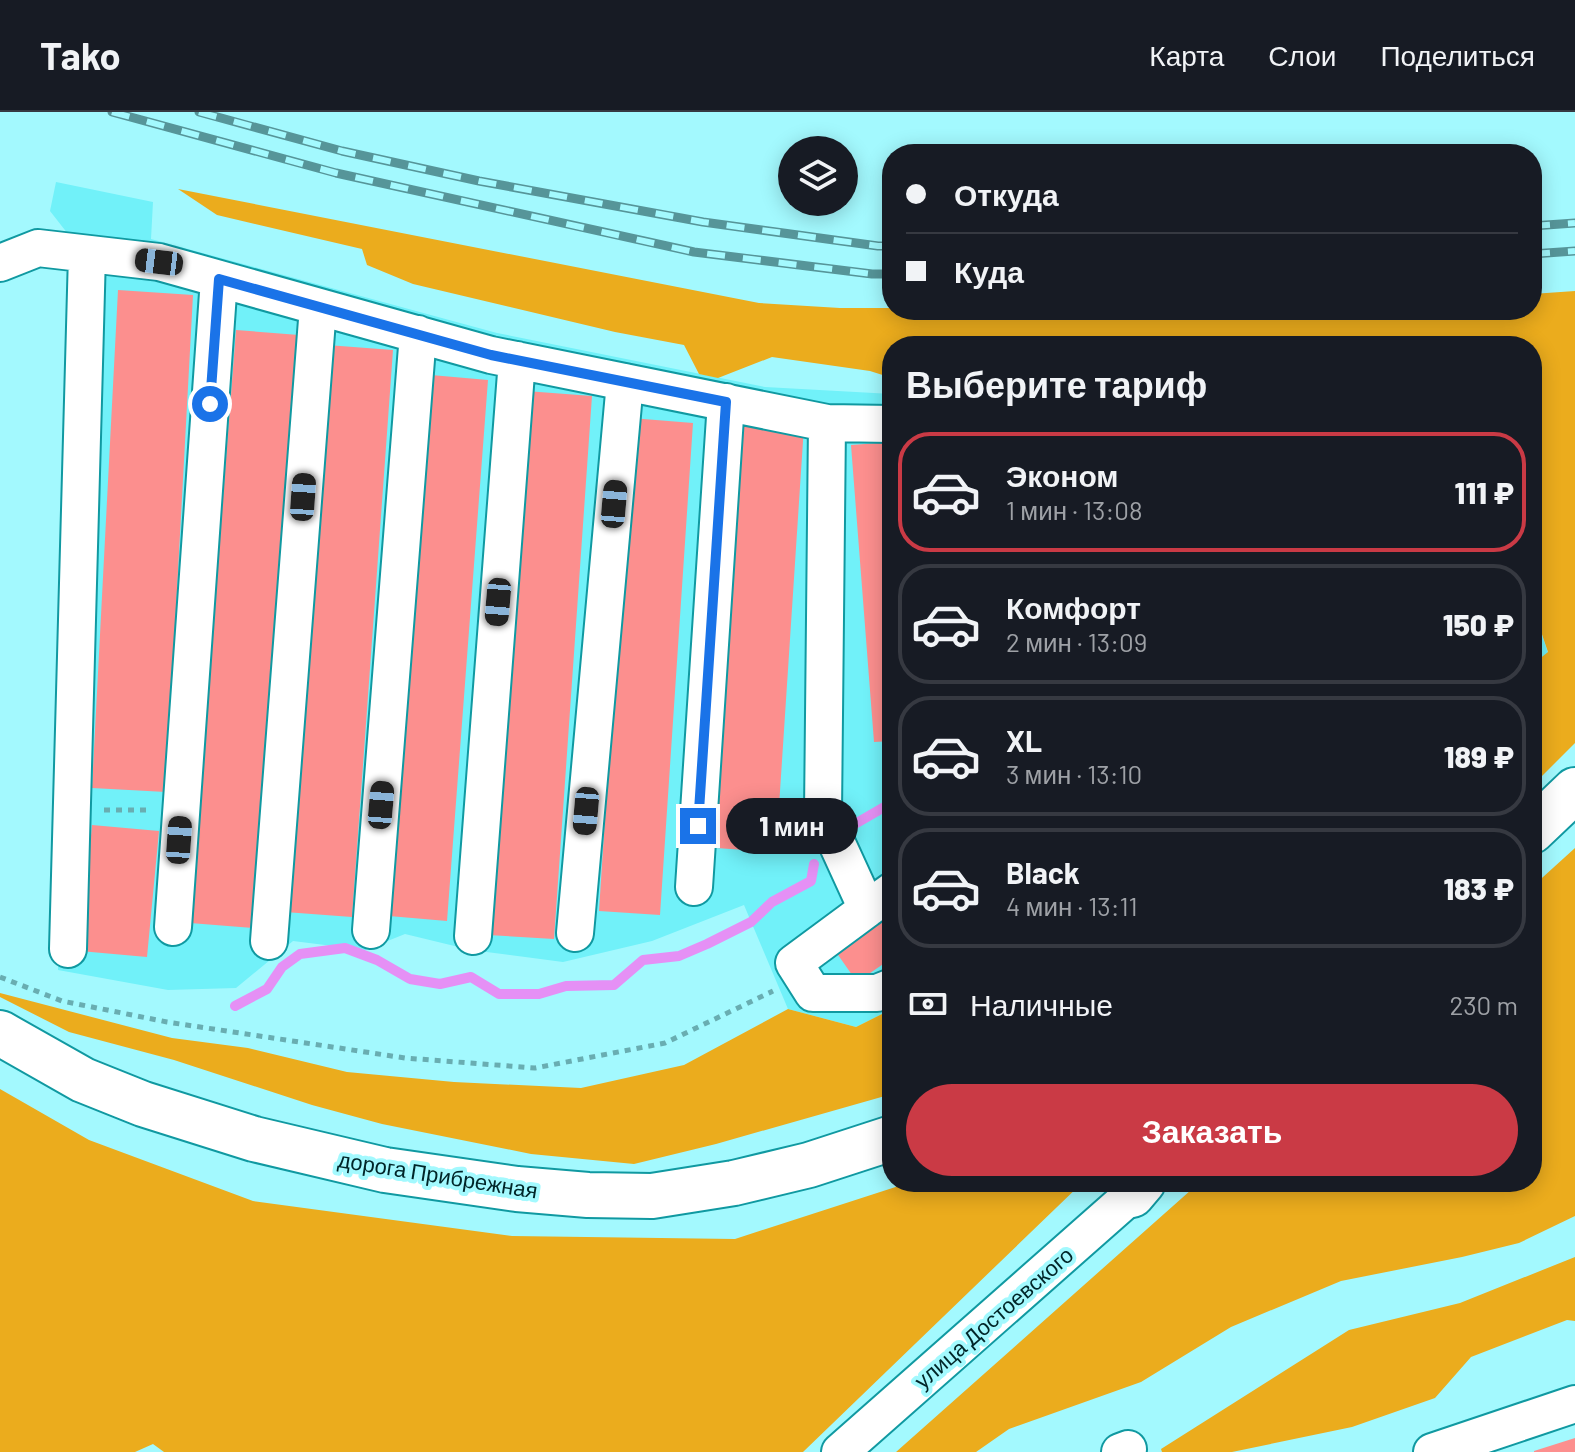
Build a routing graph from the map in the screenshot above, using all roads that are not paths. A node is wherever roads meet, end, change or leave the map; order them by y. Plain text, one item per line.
1 (87, 254) junction
2 (0, 263) edge
3 (219, 279) junction
4 (318, 307) junction
5 (418, 334) junction
6 (517, 360) junction
7 (625, 382) junction
8 (726, 402) junction
9 (827, 423) junction
10 (882, 424) edge
11 (1575, 790) edge
12 (1542, 821) edge
13 (694, 887) dead end
14 (879, 900) edge
15 (173, 927) dead end
16 (371, 930) dead end
17 (575, 933) dead end
18 (473, 936) dead end
19 (269, 941) dead end
20 (68, 949) dead end
21 (882, 991) edge
22 (0, 1033) edge
23 (882, 1141) edge
24 (1133, 1192) edge
25 (1575, 1404) edge
26 (840, 1452) edge
27 (1432, 1452) edge

1 - 2 street
1 - 3 street
1 - 20 street
3 - 4 street
3 - 15 street
4 - 5 street
4 - 19 street
5 - 6 street
5 - 16 street
6 - 7 street
6 - 18 street
7 - 8 street
7 - 17 street
8 - 9 street
8 - 13 street
9 - 10 street
9 - 14 street
11 - 12 main road
14 - 21 street
22 - 23 main road, дорога Прибрежная
24 - 26 street, улица Достоевского
25 - 27 street

